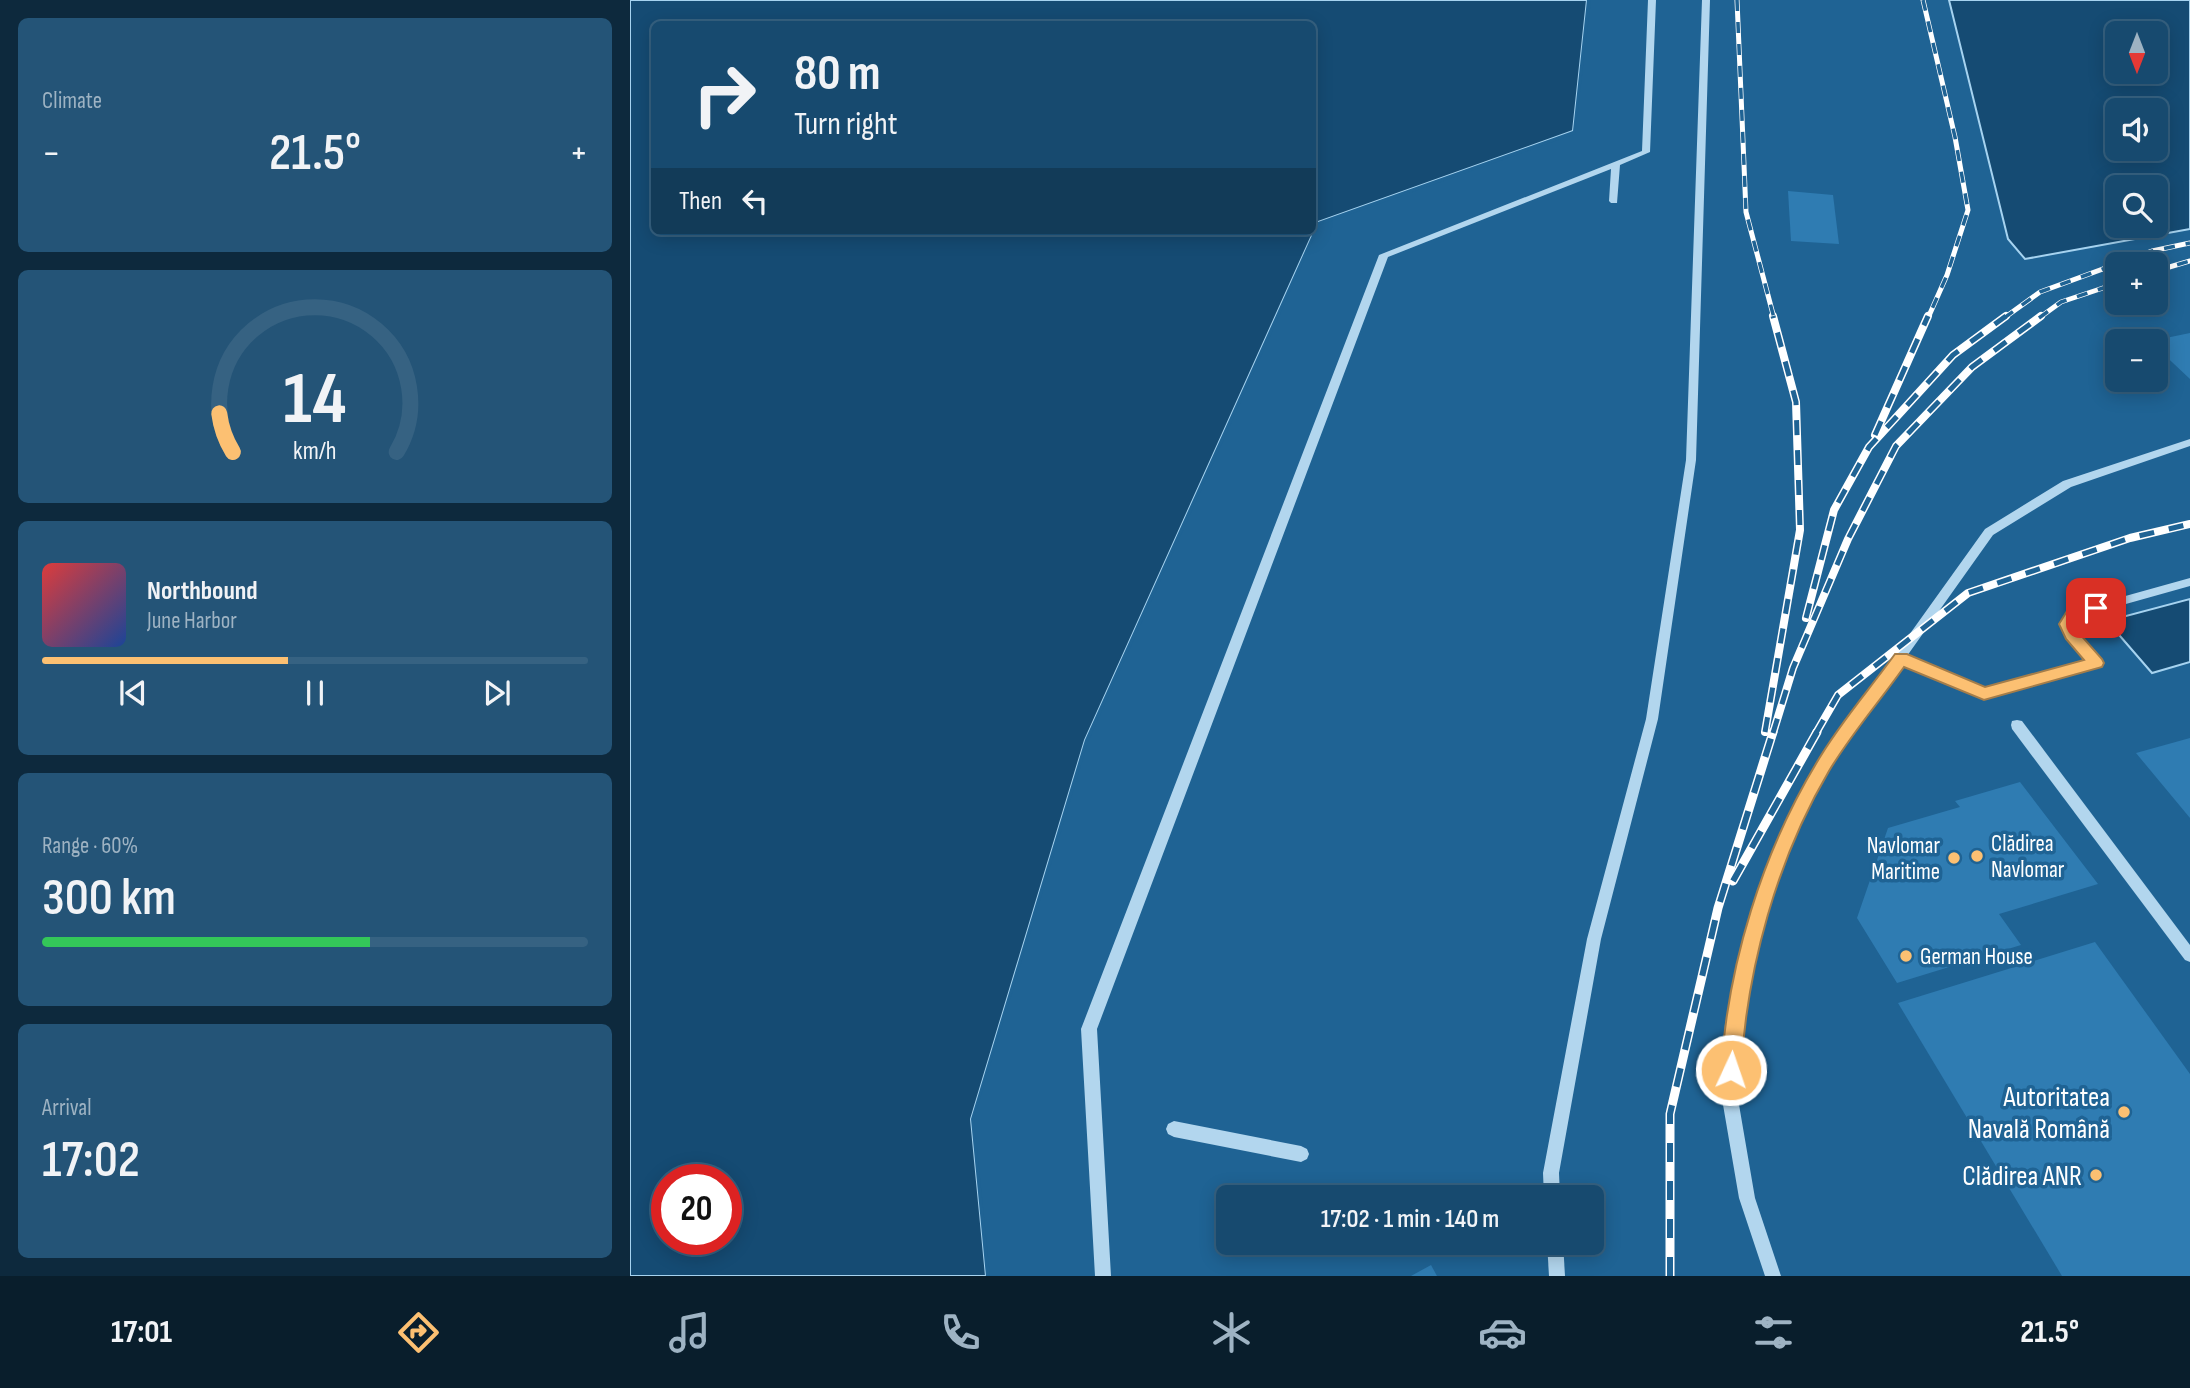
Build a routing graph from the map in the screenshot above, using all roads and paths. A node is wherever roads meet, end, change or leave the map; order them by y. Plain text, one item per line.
1 (1652, 0) edge
2 (1706, 0) edge
3 (1616, 163) junction
4 (1614, 201) dead end
5 (2190, 442) edge
6 (2190, 582) edge
7 (1901, 659) junction
8 (2017, 725) dead end
9 (2190, 956) edge
10 (1174, 1129) dead end
11 (1301, 1154) dead end
12 (1551, 1185) edge
13 (1556, 1255) edge
14 (1103, 1276) edge
15 (1557, 1276) edge
16 (1773, 1276) edge

1 - 3 lane
2 - 12 lane
3 - 4 lane
3 - 14 lane
5 - 7 lane
6 - 7 lane
7 - 16 lane
8 - 9 lane
10 - 11 lane
13 - 15 lane

